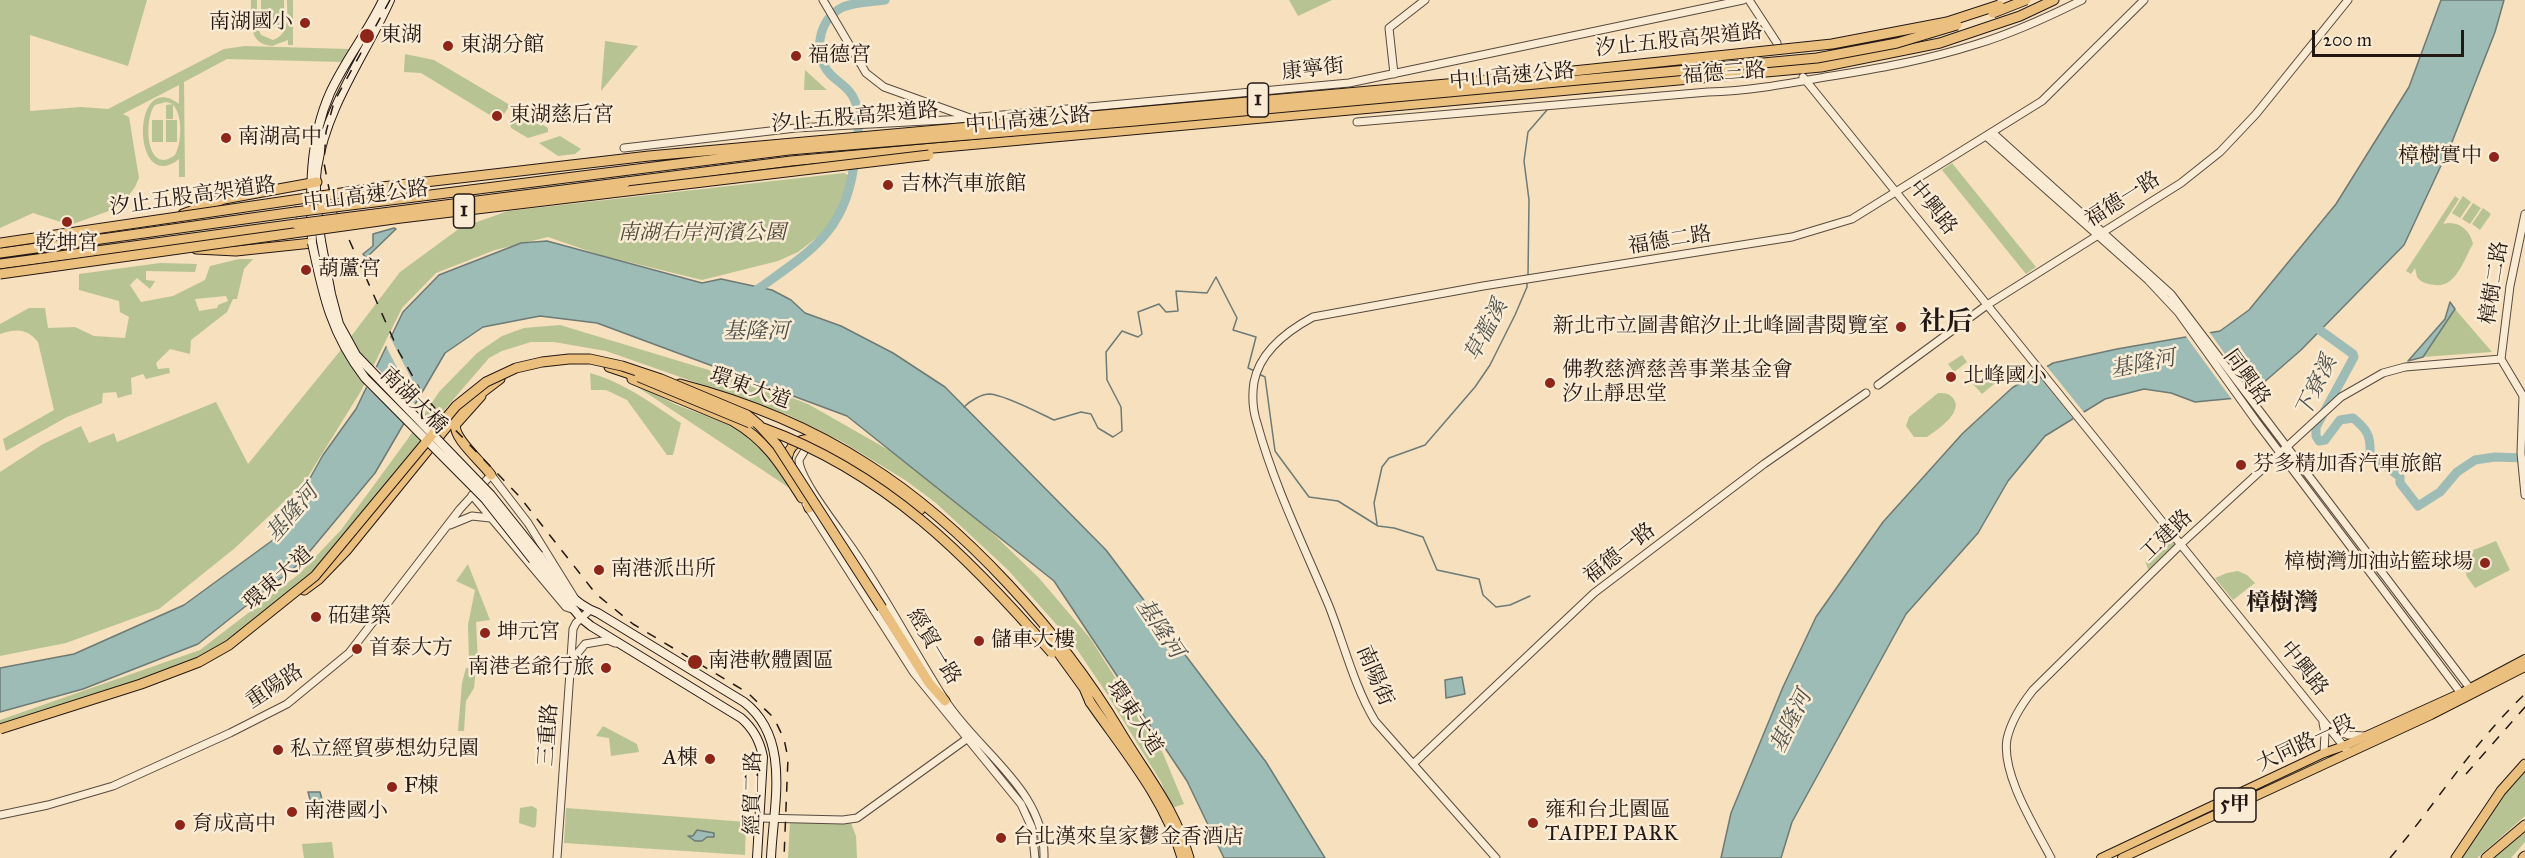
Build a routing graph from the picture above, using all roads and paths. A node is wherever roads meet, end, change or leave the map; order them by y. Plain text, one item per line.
1 (383, 0) edge
2 (390, 0) edge
3 (824, 0) edge
4 (1425, 0) edge
5 (1743, 0) edge
6 (1749, 0) edge
7 (2015, 0) edge
8 (2026, 0) edge
9 (2054, 0) edge
10 (2082, 0) edge
11 (2144, 0) edge
12 (2348, 0) edge
13 (1777, 43) dead end
14 (1394, 74) junction
15 (1805, 79) junction
16 (970, 118) junction
17 (1357, 122) dead end
18 (1099, 132) junction
19 (1990, 135) junction
20 (624, 148) dead end
21 (314, 182) junction
22 (1897, 192) junction
23 (2525, 214) edge
24 (2104, 231) junction
25 (2096, 236) junction
26 (90, 240) junction
27 (317, 242) junction
28 (0, 243) edge
29 (131, 245) junction
30 (0, 253) edge
31 (0, 264) edge
32 (0, 274) edge
33 (1987, 305) junction
34 (2181, 310) junction
35 (2501, 358) junction
36 (597, 364) junction
37 (662, 379) junction
38 (1878, 385) dead end
39 (489, 386) junction
40 (1866, 393) dead end
41 (2524, 397) edge
42 (825, 447) junction
43 (2287, 447) junction
44 (805, 450) joint
45 (427, 453) junction
46 (2280, 453) junction
47 (491, 475) junction
48 (1274, 475) joint
49 (472, 495) junction
50 (2525, 495) edge
51 (806, 504) junction
52 (493, 519) junction
53 (446, 527) junction
54 (2182, 543) junction
55 (577, 607) junction
56 (590, 610) junction
57 (581, 618) junction
58 (1047, 637) junction
59 (620, 646) junction
60 (2525, 659) edge
61 (571, 662) junction
62 (2525, 667) edge
63 (2472, 690) junction
64 (2463, 695) junction
65 (945, 701) junction
66 (1090, 702) junction
67 (2321, 718) junction
68 (0, 730) edge
69 (1120, 731) junction
70 (2371, 734) junction
71 (969, 737) junction
72 (2347, 752) junction
73 (2324, 753) junction
74 (1413, 764) junction
75 (2525, 764) edge
76 (2286, 777) junction
77 (0, 815) edge
78 (773, 817) junction
79 (759, 818) junction
80 (2525, 825) edge
81 (1182, 833) junction
82 (557, 858) edge
83 (757, 858) edge
84 (771, 858) edge
85 (1035, 858) edge
86 (1044, 858) edge
87 (1182, 858) edge
88 (1191, 858) edge
89 (1496, 858) edge
90 (2051, 858) edge
91 (2101, 858) edge
92 (2122, 858) edge
93 (2457, 858) edge
94 (2486, 858) edge

1 - 21 main road
2 - 21 main road
3 - 16 street, 康寧街
4 - 14 street
5 - 14 street, 康寧街
6 - 13 street
7 - 28 highway, 汐止五股高架道路 / 1, bridge
8 - 26 highway, 中山高速公路 / 1, bridge
9 - 18 highway, 中山高速公路 / 1
10 - 15 street, 福德三路
11 - 19 street, 福德二路
12 - 24 street, 福德一路
14 - 16 street, 康寧街
15 - 17 street, 福德三路
15 - 22 street, 中興路
16 - 20 street
18 - 29 highway, 中山高速公路 / 1, bridge
18 - 32 highway, 汐止五股高架道路 / 1, bridge
19 - 22 street, 福德二路
19 - 24 street, 同興路
19 - 25 street, 同興路
21 - 26 highway
21 - 27 main road, 南湖大橋
22 - 33 street, 中興路
22 - 48 street, 福德二路
23 - 35 street, 樟樹二路
24 - 25 street, 福德一路
24 - 34 street, 同興路
25 - 33 street, 福德一路
25 - 34 street, 同興路
26 - 30 highway, 中山高速公路 / 1
27 - 29 highway
27 - 55 main road, 南湖大橋, bridge
29 - 31 highway, 中山高速公路 / 1
33 - 38 street, 福德一路
33 - 54 street, 中興路
34 - 43 street, 同興路
34 - 46 street, 同興路
35 - 41 street
35 - 43 street, 工建路
36 - 39 highway, 環東大道
36 - 51 highway
36 - 66 highway, 環東大道, bridge
37 - 65 highway, bridge
37 - 68 highway, 環東大道, bridge
37 - 69 highway, 環東大道, bridge
39 - 45 highway, 環東大道
39 - 47 highway
40 - 74 street, 福德一路
41 - 50 street
42 - 44 highway
42 - 51 highway
42 - 58 highway
43 - 46 street, 工建路
43 - 63 street, 同興路
44 - 65 street, 經貿一路
45 - 47 highway
45 - 68 highway, 環東大道, bridge
46 - 54 street, 工建路
46 - 64 street, 同興路
47 - 49 street, 重陽路
47 - 55 street
48 - 74 street, 南陽街
49 - 52 street
49 - 53 street, 重陽路
51 - 71 street, 經貿一路
52 - 53 street
52 - 55 street
53 - 77 street, 重陽路
54 - 67 street, 中興路
54 - 90 street, 工建路
55 - 56 main road, 經貿二路
55 - 57 main road, 經貿二路
56 - 57 street
56 - 78 main road, 經貿二路
57 - 59 main road, 經貿二路
57 - 61 street, 三重路
58 - 66 highway
58 - 69 highway
59 - 61 street
59 - 79 main road, 經貿二路
60 - 63 main road, 大同路一段 / 5甲
61 - 82 street, 三重路
62 - 63 main road, 大同路一段 / 5甲
63 - 64 main road, 大同路一段 / 5甲
64 - 70 main road, 大同路一段 / 5甲
64 - 72 main road, 大同路一段 / 5甲
65 - 71 street, 經貿一路
66 - 87 highway
67 - 70 street
67 - 72 street, 中興路
67 - 73 street
69 - 81 highway, 環東大道
70 - 72 main road, 大同路一段 / 5甲
71 - 78 street
71 - 85 street, 經貿一路
71 - 86 street, 經貿一路
72 - 73 main road, 大同路一段 / 5甲
72 - 76 main road, 大同路一段 / 5甲
73 - 76 main road, 大同路一段 / 5甲
74 - 89 street, 南陽街
75 - 93 highway
76 - 91 main road, 大同路一段 / 5甲
76 - 92 main road, 大同路一段 / 5甲
78 - 79 street
78 - 84 main road, 經貿二路
79 - 83 main road, 經貿二路
80 - 94 highway
81 - 88 highway, 環東大道
81 - 88 highway

